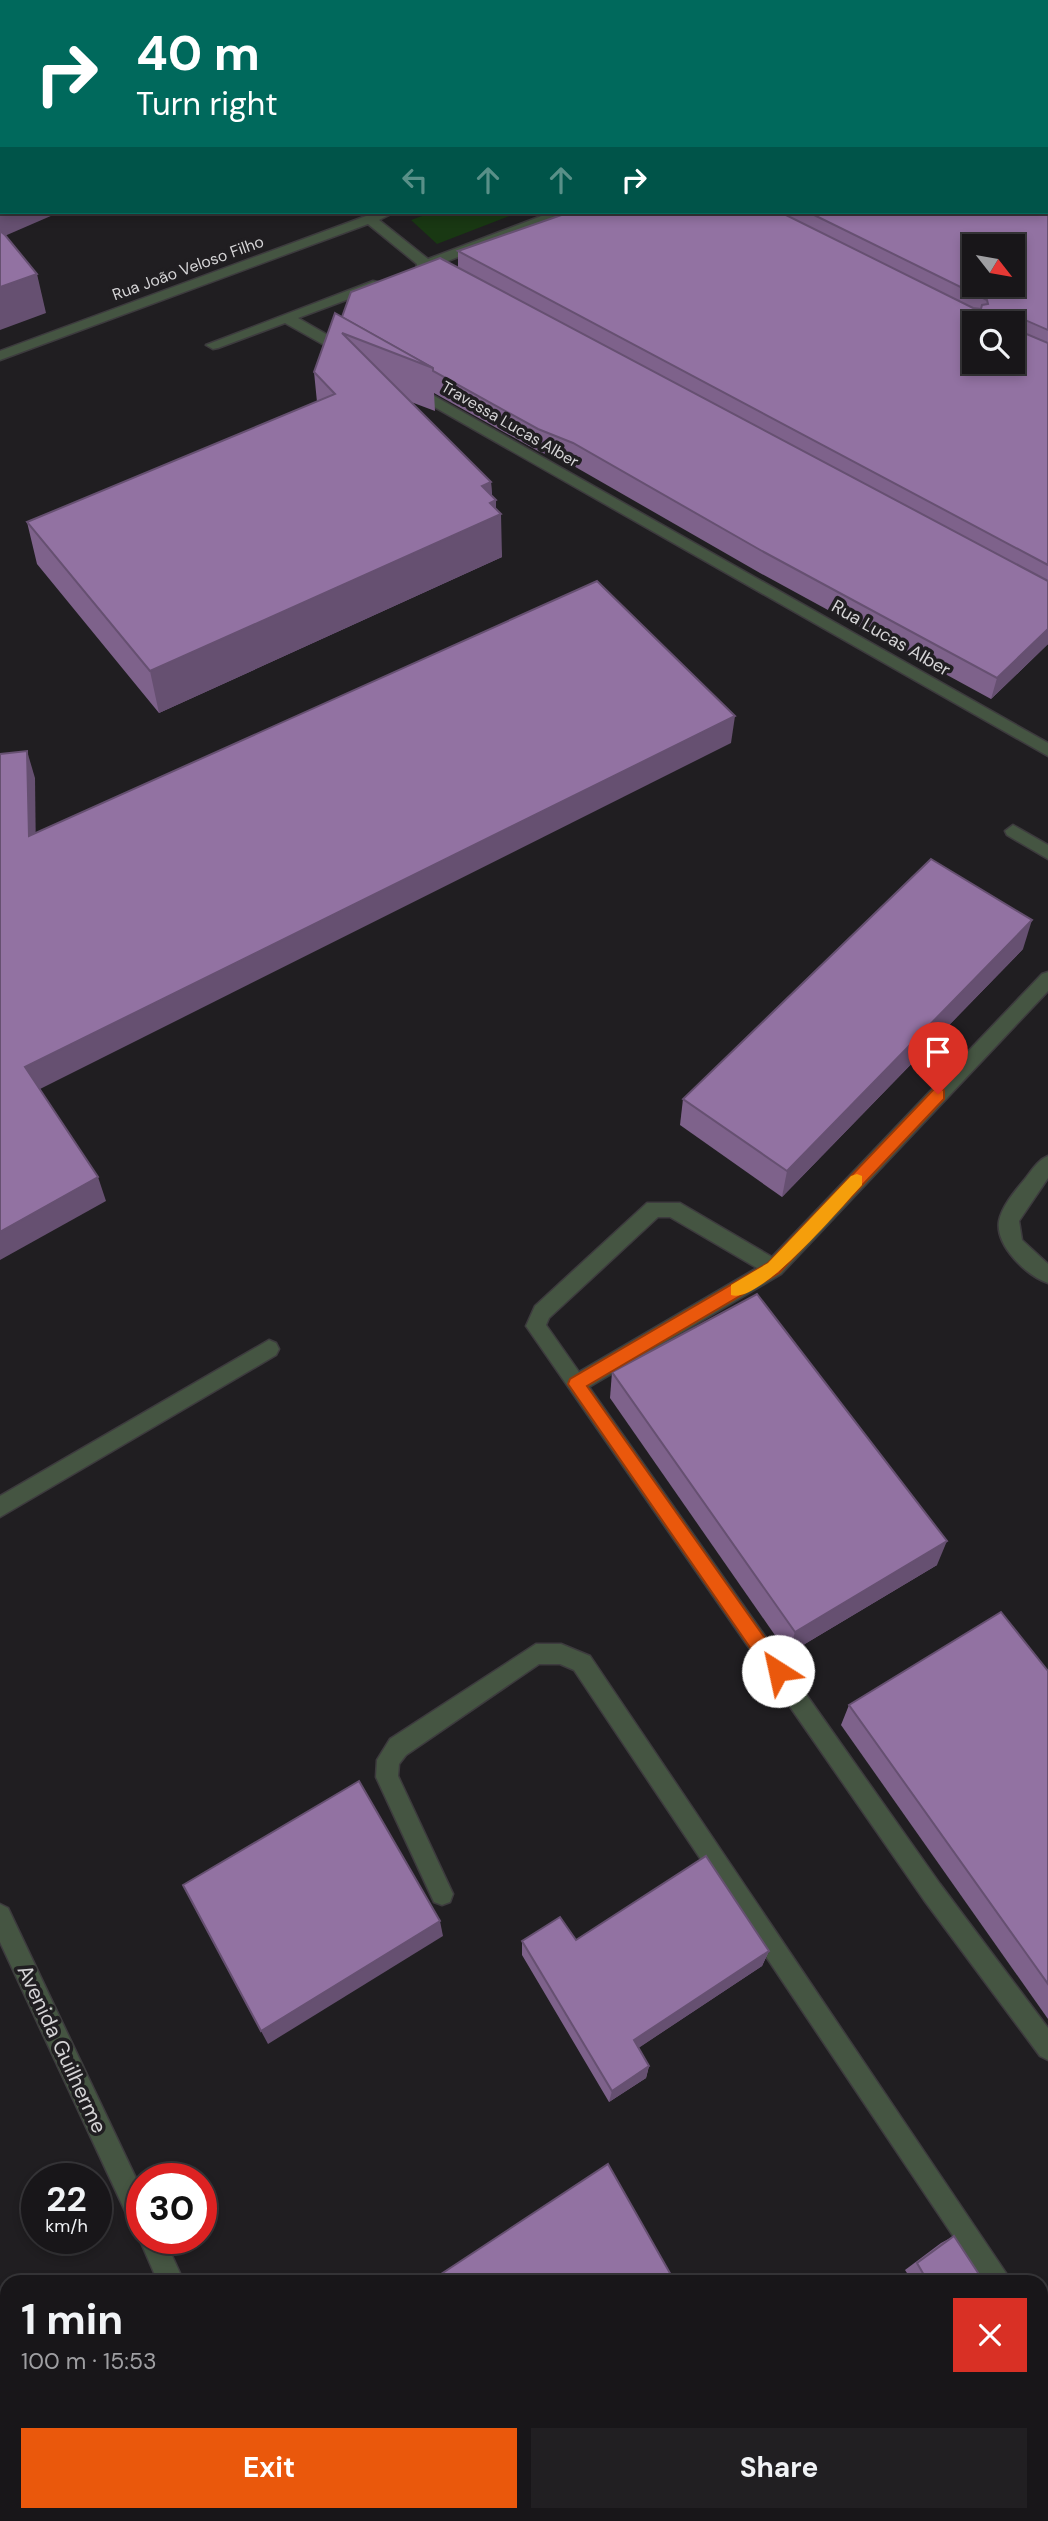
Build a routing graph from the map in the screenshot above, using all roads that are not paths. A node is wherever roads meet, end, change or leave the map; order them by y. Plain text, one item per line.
1 (383, 214) edge
2 (558, 214) edge
3 (369, 219) junction
4 (427, 265) junction
5 (463, 285) edge
6 (287, 318) junction
7 (214, 345) dead end
8 (0, 356) edge
9 (358, 358) edge
10 (394, 379) dead end
11 (715, 561) joint
12 (1048, 750) edge
13 (1013, 831) dead end
14 (1048, 853) edge
15 (1048, 979) edge
16 (1048, 1164) edge
17 (774, 1268) junction
18 (1048, 1275) edge
19 (269, 1349) dead end
20 (576, 1384) junction
21 (0, 1507) edge
22 (442, 1894) dead end
23 (0, 1916) edge
24 (1048, 2048) edge
25 (126, 2185) edge
26 (158, 2254) edge
27 (168, 2275) edge
28 (994, 2275) edge

1 - 3 street, Rua João Veloso Filho
2 - 4 street
3 - 4 street
3 - 8 street, Rua João Veloso Filho
4 - 5 street
4 - 6 street
6 - 7 street
6 - 9 street
10 - 11 street, Travessa Lucas Alber
11 - 12 street, Rua Lucas Alber
13 - 14 street
15 - 17 street
16 - 18 street
17 - 20 street
17 - 20 street
19 - 21 street
20 - 24 street
22 - 28 street
23 - 25 street, Avenida Guilherme
26 - 27 street

